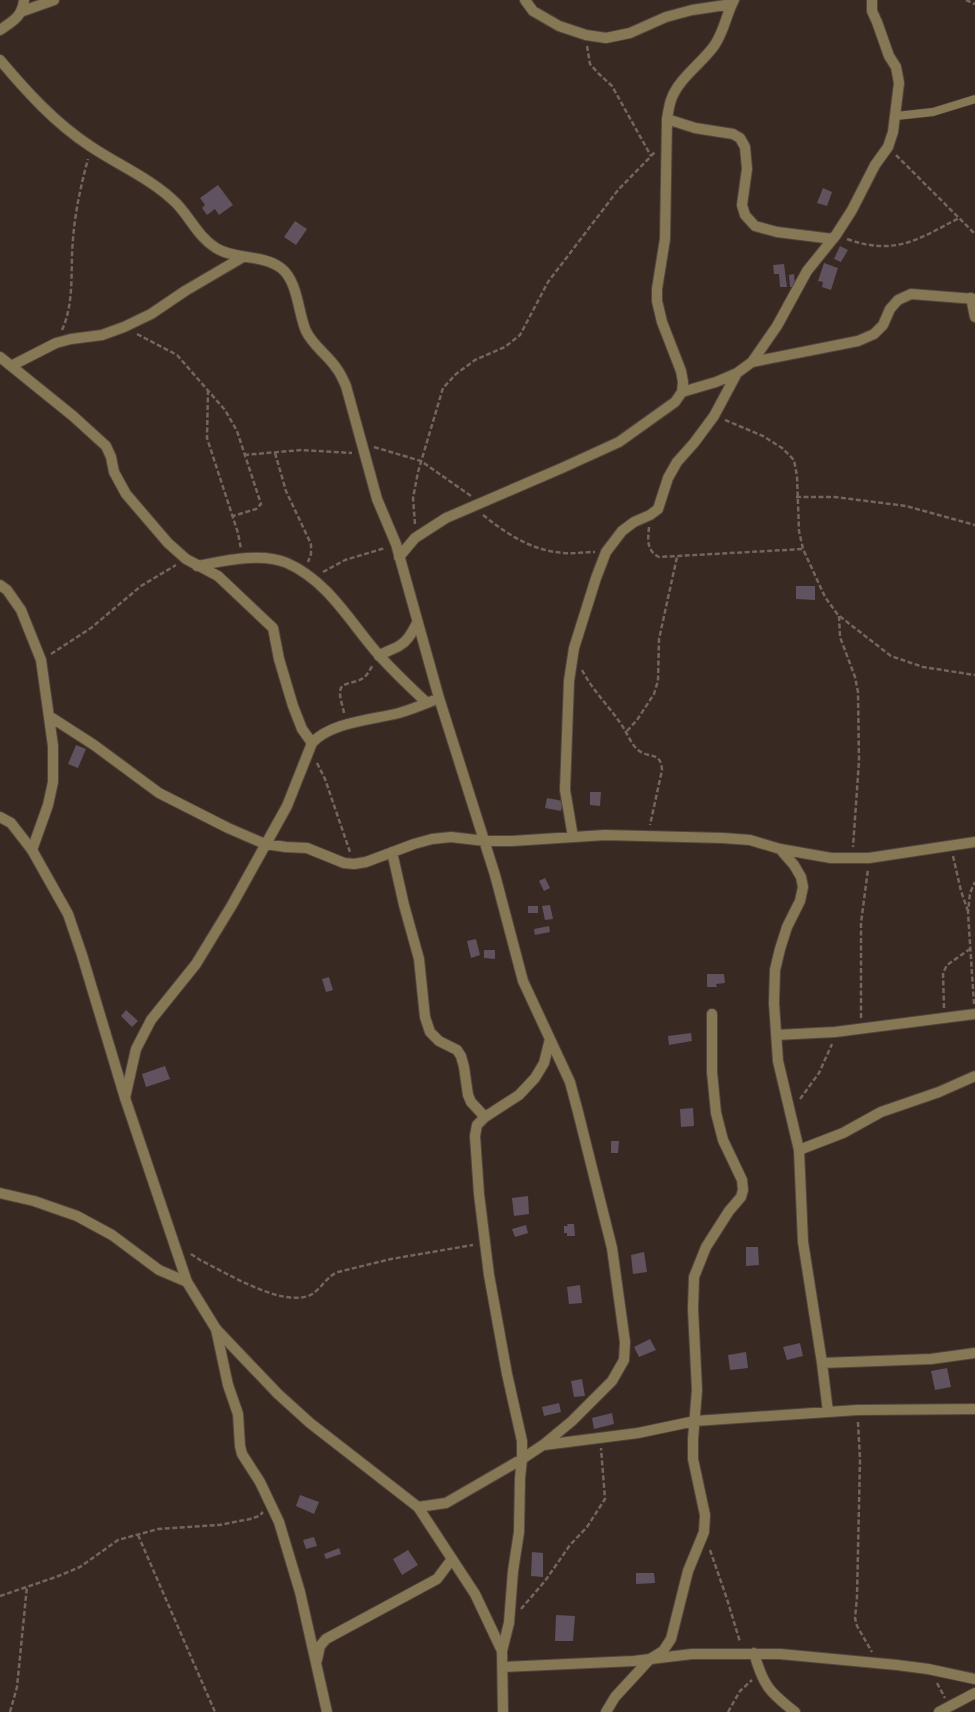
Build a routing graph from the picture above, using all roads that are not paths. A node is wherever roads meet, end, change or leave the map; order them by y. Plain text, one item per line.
1 (24, 0) edge
2 (54, 0) edge
3 (525, 0) edge
4 (872, 0) edge
5 (733, 2) edge
6 (22, 11) junction
7 (0, 30) edge
8 (0, 60) edge
9 (975, 99) edge
10 (896, 116) junction
11 (667, 119) junction
12 (834, 237) junction
13 (243, 257) junction
14 (973, 298) edge
15 (975, 317) edge
16 (0, 357) edge
17 (752, 362) junction
18 (11, 366) junction
19 (737, 373) junction
20 (682, 392) junction
21 (399, 557) junction
22 (197, 566) junction
23 (0, 585) edge
24 (417, 623) junction
25 (381, 657) junction
26 (438, 698) junction
27 (426, 703) junction
28 (48, 716) junction
29 (311, 746) junction
30 (0, 816) edge
31 (573, 837) junction
32 (485, 841) junction
33 (975, 842) edge
34 (265, 844) junction
35 (780, 849) junction
36 (32, 850) junction
37 (392, 852) junction
38 (712, 1014) dead end
39 (975, 1014) edge
40 (776, 1035) junction
41 (550, 1039) junction
42 (975, 1076) edge
43 (125, 1098) junction
44 (485, 1116) junction
45 (799, 1150) junction
46 (0, 1193) edge
47 (188, 1282) junction
48 (216, 1329) junction
49 (975, 1353) edge
50 (822, 1363) junction
51 (975, 1409) edge
52 (828, 1412) junction
53 (694, 1421) junction
54 (543, 1445) junction
55 (522, 1459) junction
56 (418, 1507) junction
57 (452, 1558) junction
58 (502, 1651) junction
59 (749, 1654) junction
60 (650, 1659) junction
61 (317, 1663) junction
62 (503, 1667) junction
63 (975, 1679) edge
64 (975, 1693) edge
65 (327, 1712) edge
66 (503, 1712) edge
67 (606, 1712) edge
68 (795, 1712) edge
69 (939, 1712) edge

1 - 6 street
2 - 6 street
3 - 5 street
4 - 10 street
5 - 11 street
6 - 7 street
8 - 13 street
9 - 10 lane
10 - 12 street
11 - 12 street
11 - 20 street
12 - 17 street
13 - 18 street
13 - 21 street
14 - 15 street
14 - 17 street
16 - 18 street
17 - 19 street
18 - 22 street
19 - 20 street
19 - 31 street
20 - 21 street
21 - 24 street
22 - 25 street
22 - 29 street
23 - 28 street
24 - 25 street
24 - 26 street
25 - 27 street
26 - 27 street
26 - 32 street
27 - 29 street
28 - 34 street
28 - 36 street
29 - 34 street
30 - 36 street
31 - 32 street
31 - 35 street
32 - 37 street
32 - 41 street
33 - 35 street
34 - 37 street
34 - 43 street
35 - 40 street
36 - 43 street
37 - 44 street
38 - 53 street
39 - 40 street
40 - 45 street
41 - 44 street
41 - 54 street
42 - 45 street
43 - 47 street
44 - 55 street
45 - 50 street
46 - 47 street
47 - 48 street
48 - 56 street
48 - 61 street
49 - 50 street
50 - 52 street
51 - 52 street
52 - 53 street
53 - 54 street
53 - 60 street
54 - 55 street
55 - 56 street
55 - 58 street
56 - 57 street
57 - 58 street
57 - 61 street
58 - 62 street
59 - 60 street
59 - 63 street
59 - 68 street
60 - 62 street
60 - 67 street
61 - 65 street
62 - 66 street
64 - 69 street

